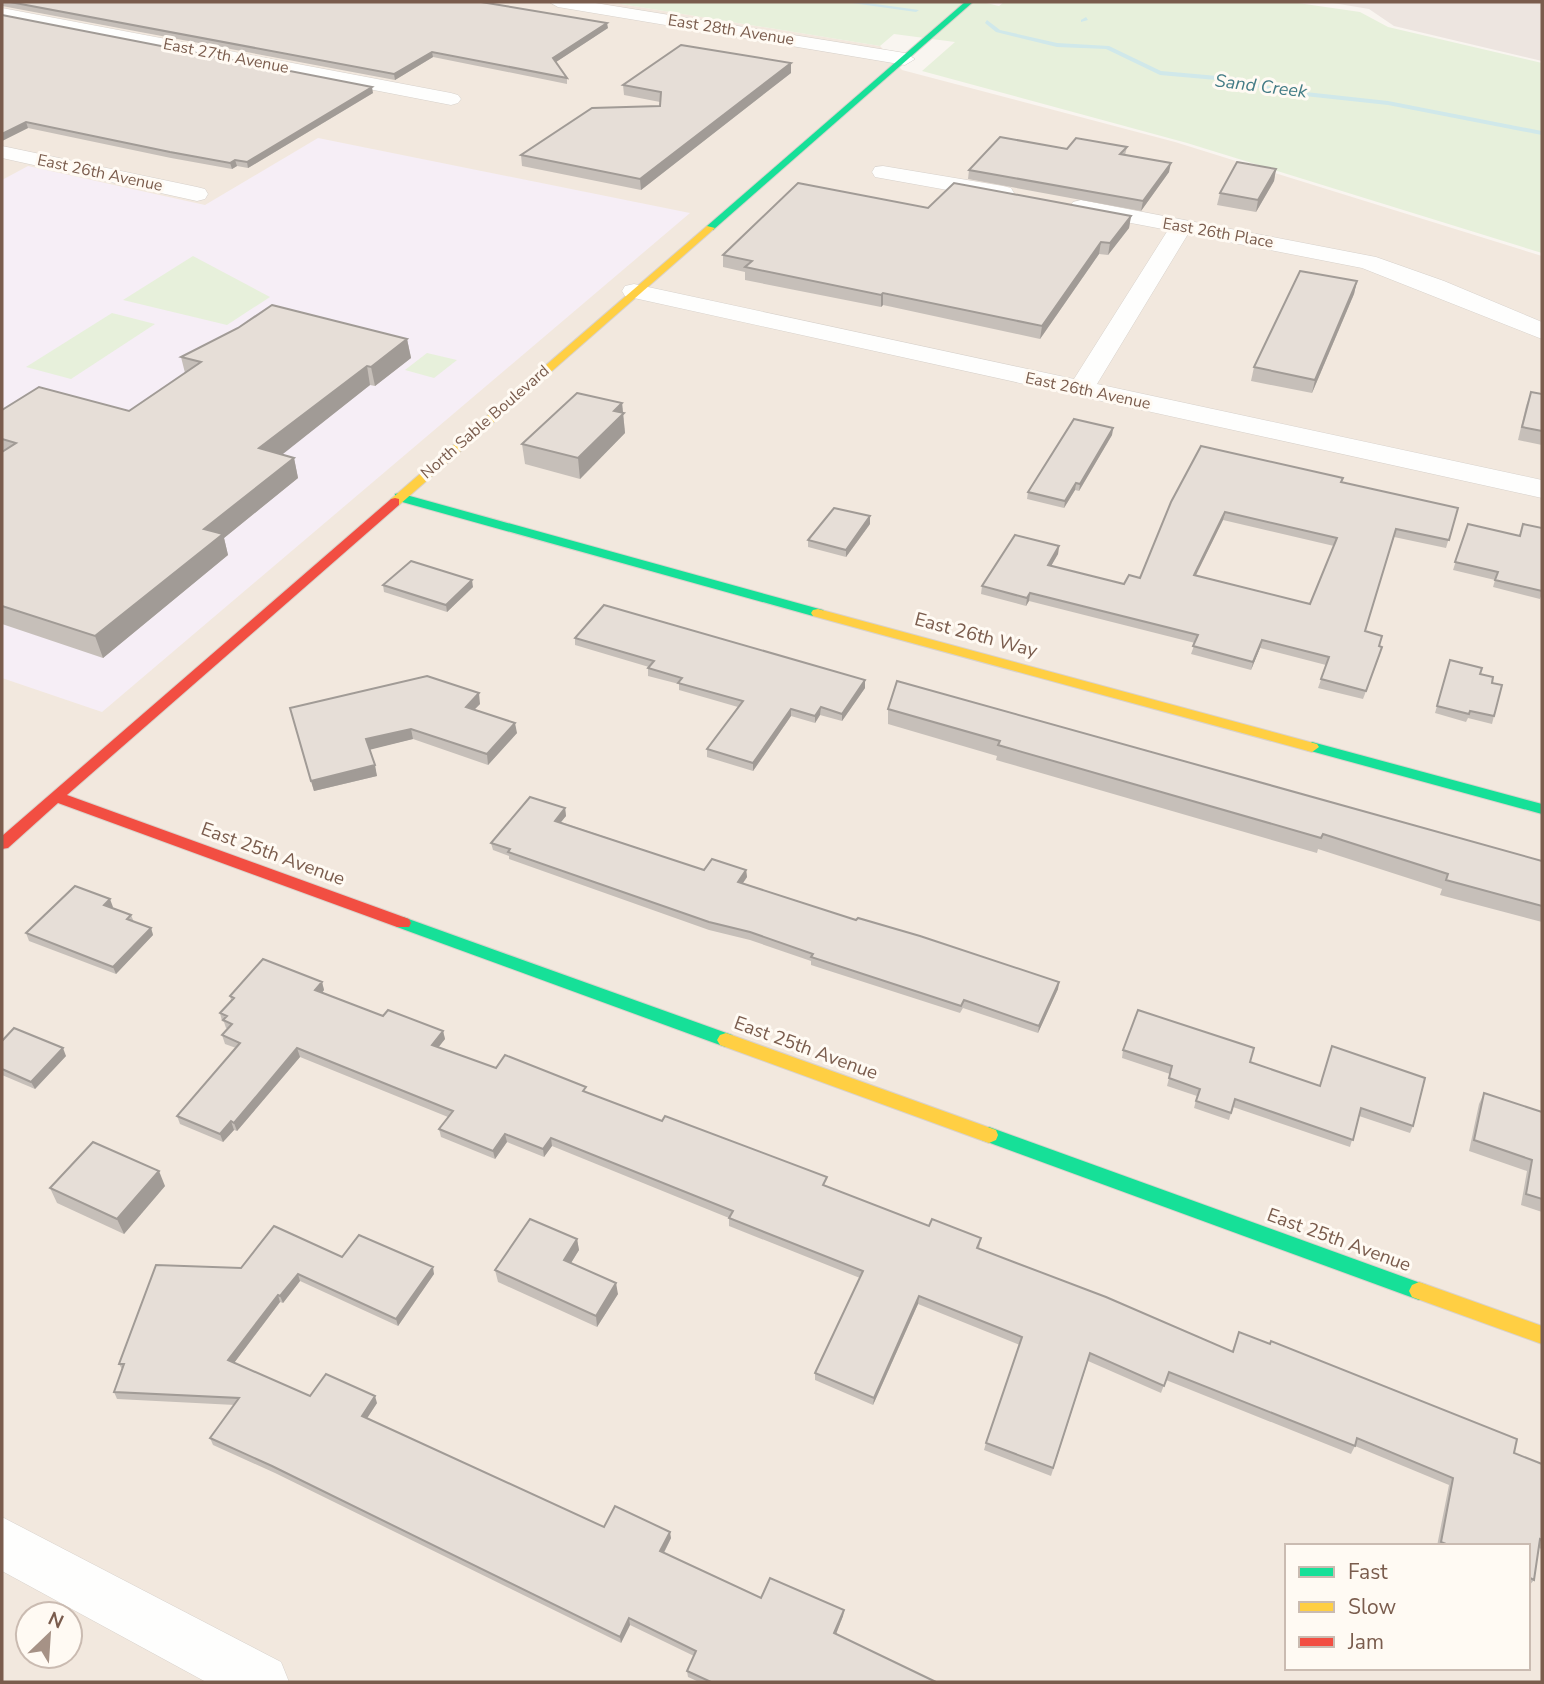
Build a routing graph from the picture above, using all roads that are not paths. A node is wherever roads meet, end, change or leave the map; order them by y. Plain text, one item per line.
1 (558, 2) edge
2 (969, 2) edge
3 (2, 13) edge
4 (905, 59) junction
5 (451, 99) dead end
6 (2, 152) edge
7 (25, 157) junction
8 (2, 168) edge
9 (883, 172) dead end
10 (197, 194) dead end
11 (1021, 197) edge
12 (1062, 204) edge
13 (1182, 226) junction
14 (634, 292) junction
15 (1542, 331) edge
16 (1081, 389) junction
17 (1542, 489) edge
18 (399, 497) junction
19 (56, 797) junction
20 (1542, 809) edge
21 (2, 844) edge
22 (1542, 1335) edge
23 (2, 1542) edge
24 (261, 1682) edge

1 - 4 street, East 28th Avenue
2 - 4 street, North Sable Boulevard
3 - 5 street, East 27th Avenue
4 - 14 street, North Sable Boulevard
6 - 7 street, East 26th Avenue
7 - 8 street
7 - 10 street, East 26th Avenue
9 - 11 street
12 - 13 street, East 26th Place
13 - 15 street, East 26th Place
13 - 16 street
14 - 16 street, East 26th Avenue
14 - 18 street, North Sable Boulevard
16 - 17 street, East 26th Avenue
18 - 19 street, North Sable Boulevard
18 - 20 street, East 26th Way
19 - 21 street, North Sable Boulevard
19 - 22 street, East 25th Avenue
23 - 24 street

